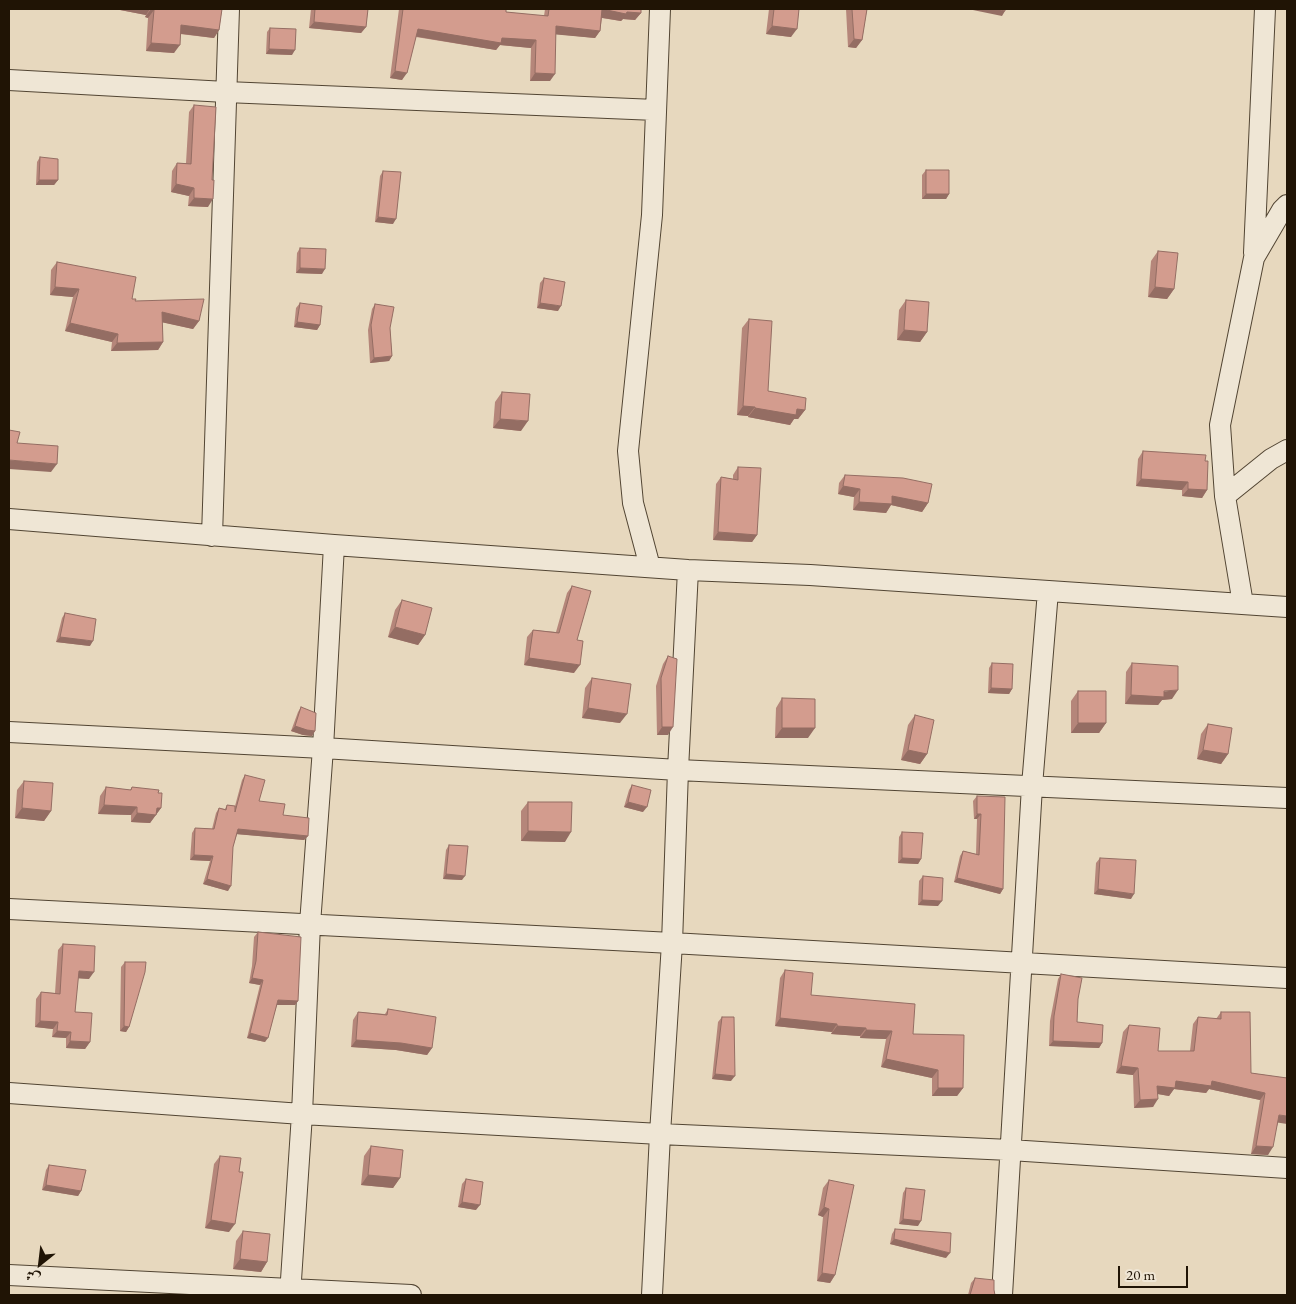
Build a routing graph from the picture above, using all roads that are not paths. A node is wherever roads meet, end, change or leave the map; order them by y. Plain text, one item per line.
1 (229, 9) edge
2 (660, 9) edge
3 (1265, 9) edge
4 (9, 80) edge
5 (226, 92) junction
6 (656, 110) junction
7 (1287, 205) edge
8 (1254, 258) junction
9 (1287, 450) edge
10 (1225, 496) junction
11 (9, 519) edge
12 (212, 536) junction
13 (334, 545) junction
14 (650, 567) junction
15 (688, 570) junction
16 (1048, 591) junction
17 (1243, 604) junction
18 (1287, 607) edge
19 (9, 732) edge
20 (323, 748) junction
21 (678, 770) junction
22 (1032, 786) junction
23 (1287, 798) edge
24 (9, 908) edge
25 (310, 924) junction
26 (672, 943) junction
27 (1021, 962) junction
28 (1287, 978) edge
29 (9, 1093) edge
30 (302, 1114) junction
31 (660, 1134) junction
32 (1010, 1150) junction
33 (1287, 1168) edge
34 (9, 1275) edge
35 (290, 1293) edge
36 (411, 1295) edge
37 (652, 1295) edge
38 (1002, 1295) edge

1 - 5 street
2 - 6 street
3 - 8 street
4 - 5 street
5 - 6 street
5 - 12 street
6 - 14 street
7 - 8 street
8 - 10 street
9 - 10 street
10 - 17 street
11 - 12 street
12 - 13 street
13 - 14 street
13 - 20 street
14 - 15 street
15 - 16 street
15 - 21 street
16 - 17 street
16 - 22 street
17 - 18 street
19 - 20 street
20 - 21 street
20 - 25 street
21 - 22 street
21 - 26 street
22 - 23 street
22 - 27 street
24 - 25 street
25 - 26 street
25 - 30 street
26 - 27 street
26 - 31 street
27 - 28 street
27 - 32 street
29 - 30 street
30 - 31 street
30 - 35 street
31 - 32 street
31 - 37 street
32 - 33 street
32 - 38 street
34 - 35 street
35 - 36 street

